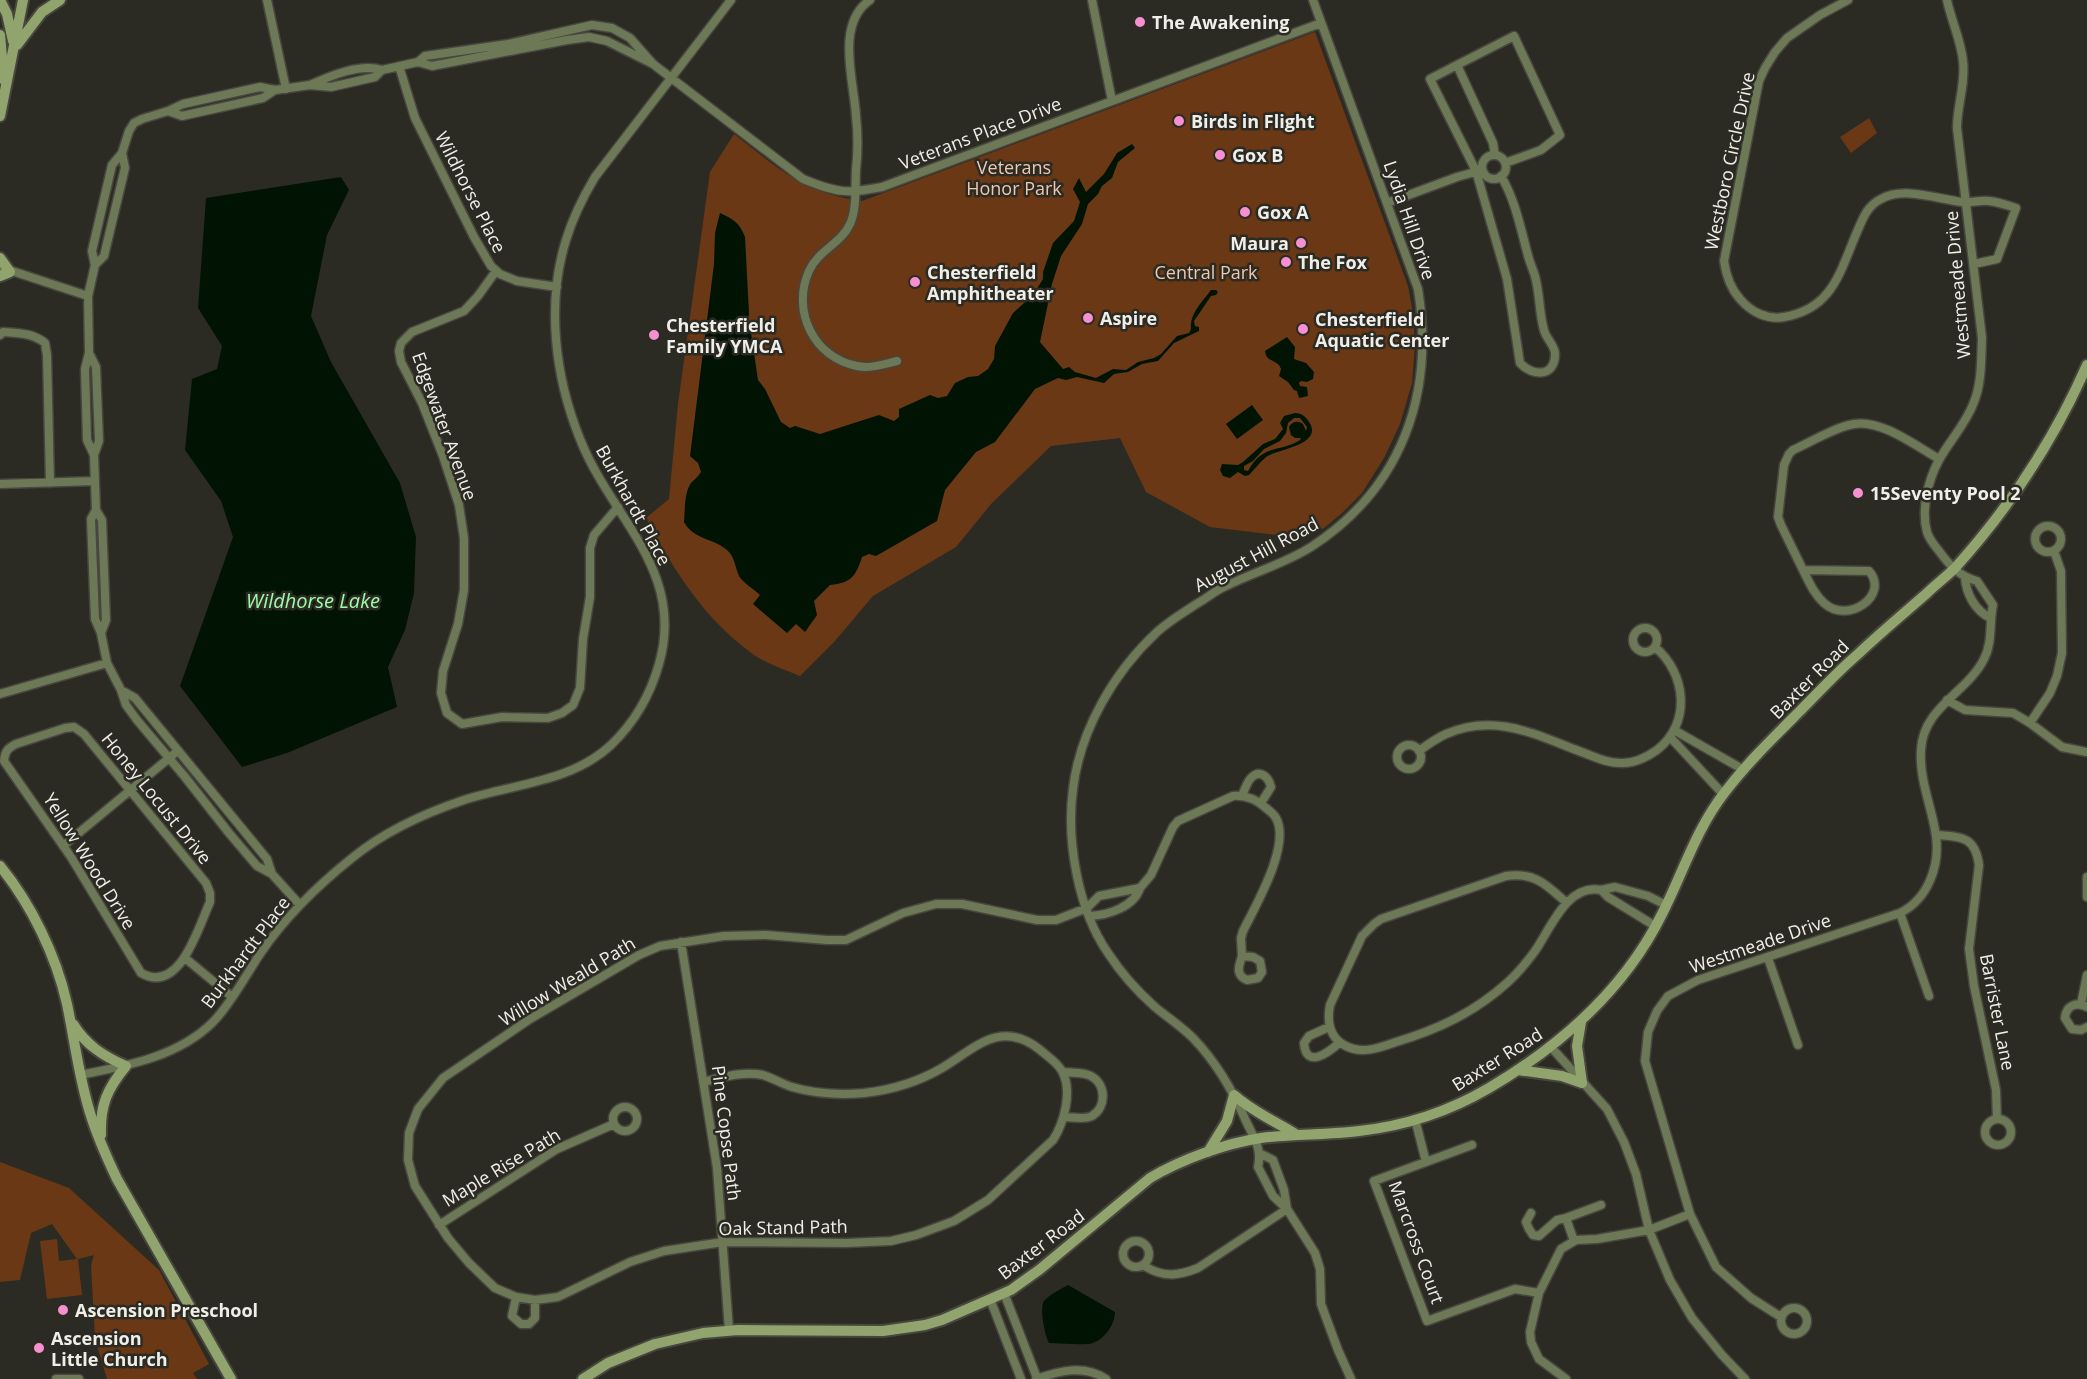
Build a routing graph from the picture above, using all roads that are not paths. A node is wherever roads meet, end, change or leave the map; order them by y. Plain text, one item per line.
1 (0, 0) edge
2 (23, 0) edge
3 (60, 0) edge
4 (267, 0) edge
5 (731, 0) edge
6 (870, 0) edge
7 (1092, 0) edge
8 (1313, 0) edge
9 (1848, 0) edge
10 (1947, 0) edge
11 (1321, 23) junction
12 (0, 35) edge
13 (15, 48) junction
14 (418, 62) junction
15 (653, 64) junction
16 (1457, 65) junction
17 (399, 66) junction
18 (672, 78) junction
19 (286, 89) junction
20 (5, 91) junction
21 (1112, 101) junction
22 (0, 116) edge
23 (1495, 155) junction
24 (1505, 163) junction
25 (1479, 171) junction
26 (1501, 176) junction
27 (855, 192) junction
28 (1965, 202) junction
29 (1387, 203) junction
30 (0, 258) edge
31 (1974, 264) junction
32 (496, 271) junction
33 (3, 272) edge
34 (557, 287) junction
35 (88, 296) junction
36 (1, 333) edge
37 (897, 361) dead end
38 (2087, 365) edge
39 (1939, 459) junction
40 (95, 481) junction
41 (50, 483) junction
42 (0, 484) edge
43 (618, 507) junction
44 (1352, 514) joint
45 (2054, 551) dead end
46 (1803, 570) junction
47 (1953, 570) junction
48 (1965, 577) junction
49 (1990, 618) junction
50 (1655, 647) dead end
51 (107, 663) junction
52 (121, 690) junction
53 (0, 694) edge
54 (1947, 700) junction
55 (2031, 723) junction
56 (1672, 733) junction
57 (178, 750) junction
58 (1419, 751) dead end
59 (5, 752) joint
60 (2087, 752) edge
61 (169, 758) junction
62 (1744, 770) junction
63 (131, 791) junction
64 (1723, 794) junction
65 (1242, 795) junction
66 (1261, 803) junction
67 (1936, 835) junction
68 (63, 846) junction
69 (0, 866) edge
70 (272, 874) junction
71 (2087, 877) edge
72 (1140, 888) junction
73 (1601, 890) junction
74 (2087, 897) edge
75 (1567, 903) junction
76 (300, 904) junction
77 (1666, 905) junction
78 (1089, 912) junction
79 (1900, 913) junction
80 (1655, 926) junction
81 (681, 942) junction
82 (1242, 956) dead end
83 (185, 958) junction
84 (1768, 958) junction
85 (2087, 975) edge
86 (231, 996) junction
87 (1929, 996) dead end
88 (2084, 1006) edge
89 (69, 1018) junction
90 (1581, 1022) junction
91 (1329, 1026) junction
92 (2087, 1027) edge
93 (1339, 1043) junction
94 (1551, 1046) junction
95 (1798, 1046) dead end
96 (126, 1066) junction
97 (1518, 1070) junction
98 (1063, 1072) junction
99 (80, 1075) junction
100 (704, 1082) junction
101 (1582, 1083) junction
102 (1234, 1095) junction
103 (1064, 1117) junction
104 (1415, 1119) junction
105 (1996, 1119) dead end
106 (614, 1124) dead end
107 (1297, 1135) junction
108 (1255, 1139) junction
109 (1472, 1144) dead end
110 (102, 1146) junction
111 (1208, 1152) junction
112 (1261, 1154) junction
113 (1426, 1162) junction
114 (1601, 1205) dead end
115 (1287, 1209) junction
116 (1531, 1213) dead end
117 (1690, 1214) junction
118 (1566, 1218) junction
119 (439, 1225) junction
120 (1649, 1230) junction
121 (1574, 1241) junction
122 (723, 1242) junction
123 (1143, 1265) dead end
124 (1004, 1293) junction
125 (1539, 1293) junction
126 (516, 1297) junction
127 (990, 1299) junction
128 (536, 1300) junction
129 (1781, 1317) dead end
130 (729, 1330) junction
131 (56, 1379) edge
132 (79, 1379) edge
133 (231, 1379) edge
134 (583, 1379) edge
135 (1022, 1379) edge
136 (1036, 1379) edge
137 (1106, 1379) edge
138 (1351, 1379) edge
139 (1566, 1379) edge
140 (1745, 1379) edge

1 - 13 main road
2 - 13 main road
3 - 13 main road
4 - 19 street
5 - 18 street, Burkhardt Place
6 - 27 street
7 - 21 street
8 - 11 street, Lydia Hill Drive
9 - 28 street, Westboro Circle Drive
10 - 28 street, Westmeade Drive
11 - 21 street, Veterans Place Drive
11 - 29 street, Lydia Hill Drive
12 - 20 main road
13 - 20 main road
14 - 15 street
14 - 15 street
14 - 17 street
15 - 18 street, Veterans Place Drive
16 - 23 street
16 - 24 street
16 - 25 street
17 - 19 street
17 - 32 street, Wildhorse Place
18 - 27 street, Veterans Place Drive
18 - 34 street, Burkhardt Place
19 - 35 street
20 - 22 main road
21 - 27 street, Veterans Place Drive
23 - 24 street
23 - 25 street
24 - 26 street
25 - 26 street
25 - 26 street
25 - 29 street
27 - 37 street
28 - 31 street, Westmeade Drive
28 - 31 street, Westboro Circle Drive
29 - 44 street, Lydia Hill Drive
30 - 33 main road
31 - 39 street, Westmeade Drive
32 - 34 street, Wildhorse Place
32 - 43 street, Edgewater Avenue
33 - 35 street
34 - 43 street, Burkhardt Place
35 - 40 street
36 - 41 street
38 - 47 main road, Baxter Road
39 - 46 street
39 - 47 street, Westmeade Drive
40 - 41 street
40 - 51 street
41 - 42 street
43 - 76 street, Burkhardt Place
44 - 78 street, August Hill Road
45 - 55 street
46 - 46 street
47 - 48 street, Westmeade Drive
47 - 62 main road, Baxter Road
48 - 49 street
48 - 49 street, Westmeade Drive
49 - 54 street, Westmeade Drive
50 - 56 street
51 - 52 street
51 - 53 street
52 - 57 street
52 - 61 street
54 - 55 street
54 - 67 street, Westmeade Drive
55 - 60 street
56 - 58 street
56 - 62 street
56 - 64 street
57 - 61 street
57 - 70 street
59 - 63 street, Honey Locust Drive
59 - 68 street, Yellow Wood Drive
61 - 63 street
61 - 70 street
62 - 64 main road, Baxter Road
63 - 68 street
63 - 83 street, Honey Locust Drive
64 - 77 main road, Baxter Road
65 - 66 street
65 - 66 street
65 - 72 street
66 - 82 street
67 - 79 street, Westmeade Drive
67 - 105 street, Barrister Lane
68 - 83 street, Yellow Wood Drive
69 - 89 main road
70 - 76 street
71 - 74 street
72 - 78 street
72 - 78 street
73 - 75 street
73 - 77 street
73 - 80 street
75 - 91 street
75 - 93 street
76 - 86 street, Burkhardt Place
77 - 80 main road, Baxter Road
78 - 81 street, Willow Weald Path
78 - 102 street, August Hill Road
79 - 84 street, Westmeade Drive
79 - 87 street
80 - 90 main road, Baxter Road
81 - 100 street, Pine Copse Path
81 - 119 street, Willow Weald Path
83 - 86 street
84 - 95 street
84 - 117 street, Westmeade Drive
85 - 88 street
86 - 96 street, Burkhardt Place
88 - 92 street
89 - 96 main road
89 - 99 main road
90 - 94 main road, Baxter Road
90 - 101 main road
91 - 93 street
91 - 93 street
94 - 97 main road, Baxter Road
94 - 101 street
96 - 99 street, Burkhardt Place
96 - 110 main road
97 - 101 main road
97 - 104 main road, Baxter Road
98 - 100 street
98 - 103 street, Oak Stand Path
98 - 103 street
99 - 110 main road
100 - 122 street, Pine Copse Path
101 - 120 street
102 - 107 main road
102 - 108 street, August Hill Road
102 - 111 main road
103 - 122 street, Oak Stand Path
104 - 107 main road, Baxter Road
104 - 113 street, Marcross Court
106 - 119 street, Maple Rise Path
107 - 108 main road, Baxter Road
108 - 111 main road, Baxter Road
108 - 112 street, August Hill Road
109 - 113 street, Marcross Court
110 - 133 main road
111 - 124 main road, Baxter Road
112 - 115 street
112 - 115 street
113 - 125 street, Marcross Court
114 - 118 street
115 - 123 street
115 - 138 street
116 - 118 street
117 - 120 street
117 - 129 street, Westmeade Drive
118 - 121 street
119 - 126 street, Oak Stand Path
120 - 121 street
120 - 140 street
121 - 125 street
122 - 128 street, Oak Stand Path
122 - 130 street, Pine Copse Path
124 - 127 main road, Baxter Road
124 - 136 street
125 - 139 street
126 - 128 street, Oak Stand Path
126 - 128 street
127 - 130 main road, Baxter Road
127 - 135 street
130 - 134 main road, Baxter Road
131 - 132 street
136 - 137 street

